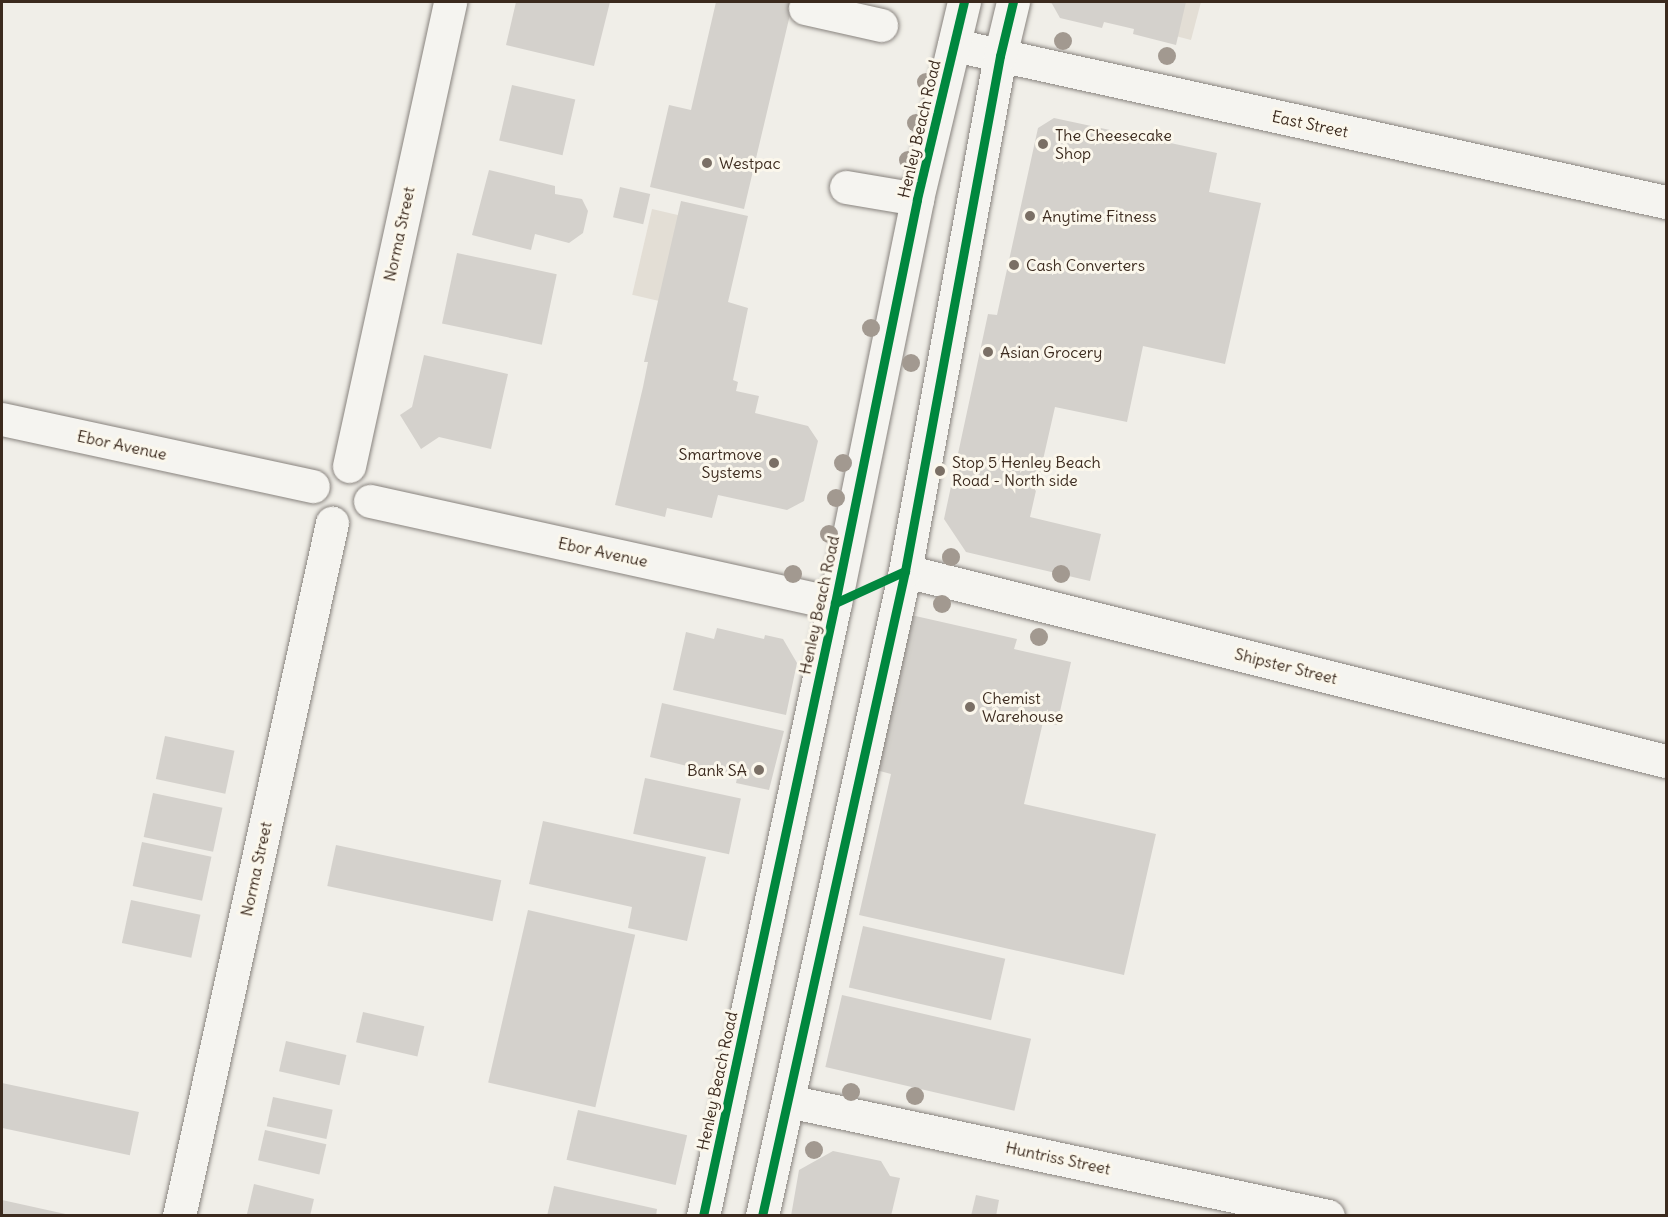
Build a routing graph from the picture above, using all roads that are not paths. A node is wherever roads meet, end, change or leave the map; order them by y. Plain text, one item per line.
1 (450, 2) edge
2 (964, 2) edge
3 (1013, 2) edge
4 (805, 8) dead end
5 (881, 25) dead end
6 (954, 45) junction
7 (1000, 56) junction
8 (846, 187) dead end
9 (917, 199) junction
10 (1666, 202) edge
11 (2, 419) edge
12 (349, 466) junction
13 (313, 486) junction
14 (370, 501) junction
15 (332, 523) junction
16 (905, 572) junction
17 (835, 603) junction
18 (1666, 761) edge
19 (788, 1101) junction
20 (179, 1215) edge
21 (704, 1215) edge
22 (762, 1215) edge
23 (1328, 1215) edge

1 - 12 street, Norma Street
2 - 6 street, Henley Beach Road
3 - 7 street
4 - 5 street
6 - 7 street, East Street
6 - 9 street, Henley Beach Road
7 - 10 street, East Street
7 - 16 street
8 - 9 street
9 - 17 street, Henley Beach Road
11 - 13 street, Ebor Avenue
12 - 13 street
12 - 14 street
13 - 15 street
14 - 15 street
14 - 17 street, Ebor Avenue
15 - 20 street, Norma Street
16 - 18 street, Shipster Street
16 - 19 street
17 - 21 street, Henley Beach Road
19 - 22 street
19 - 23 street, Huntriss Street

